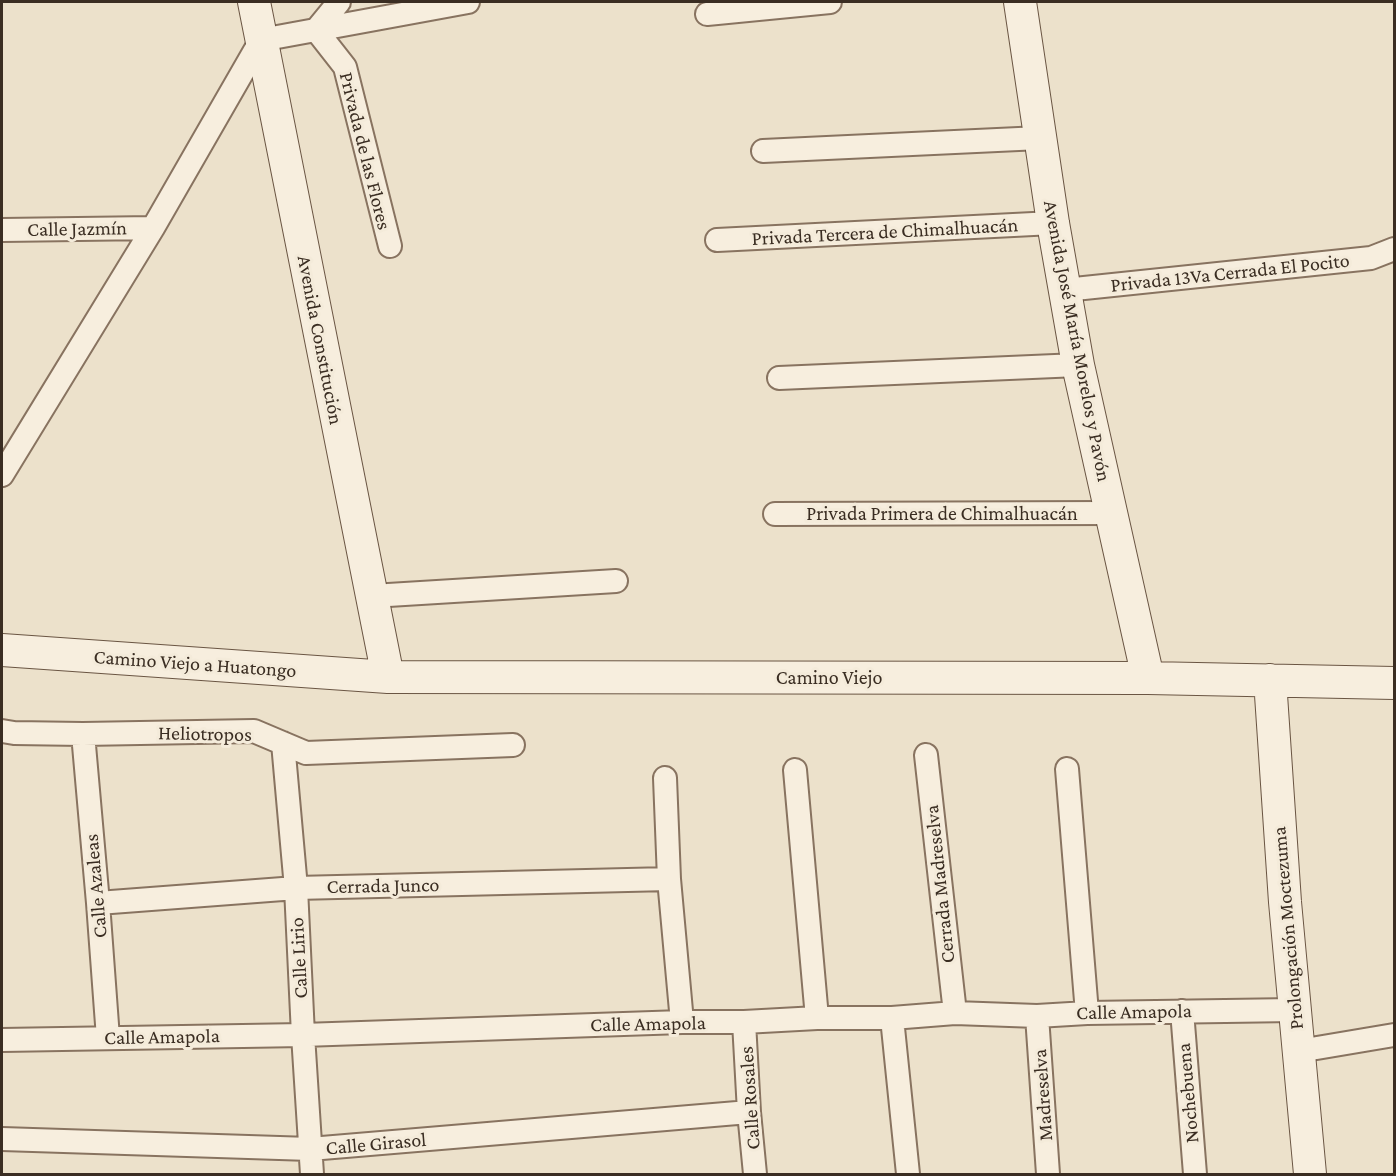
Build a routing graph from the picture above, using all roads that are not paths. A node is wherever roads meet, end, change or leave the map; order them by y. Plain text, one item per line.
1 (254, 2) edge
2 (339, 2) edge
3 (468, 2) edge
4 (830, 2) edge
5 (1020, 2) edge
6 (707, 14) dead end
7 (316, 30) junction
8 (261, 40) junction
9 (1040, 138) junction
10 (764, 152) dead end
11 (1053, 223) junction
12 (153, 228) junction
13 (2, 230) edge
14 (717, 240) dead end
15 (390, 246) dead end
16 (1395, 249) edge
17 (1065, 290) junction
18 (1078, 365) junction
19 (779, 378) dead end
20 (2, 475) edge
21 (1110, 513) junction
22 (775, 514) dead end
23 (616, 581) dead end
24 (372, 596) junction
25 (2, 650) edge
26 (388, 677) junction
27 (1148, 678) junction
28 (1270, 680) junction
29 (1395, 683) edge
30 (2, 731) edge
31 (83, 734) junction
32 (282, 743) junction
33 (513, 745) dead end
34 (926, 755) dead end
35 (1067, 769) dead end
36 (795, 770) dead end
37 (665, 778) dead end
38 (669, 879) junction
39 (296, 888) junction
40 (98, 903) junction
41 (1182, 1011) junction
42 (1294, 1011) junction
43 (955, 1013) junction
44 (1087, 1013) junction
45 (1037, 1016) junction
46 (817, 1017) junction
47 (892, 1018) junction
48 (682, 1022) junction
49 (744, 1022) junction
50 (303, 1035) junction
51 (1395, 1035) edge
52 (108, 1038) junction
53 (2, 1040) edge
54 (1299, 1051) junction
55 (749, 1112) junction
56 (2, 1139) edge
57 (310, 1149) junction
58 (312, 1174) edge
59 (755, 1174) edge
60 (908, 1174) edge
61 (1048, 1174) edge
62 (1195, 1174) edge
63 (1310, 1174) edge

1 - 8 main road, Avenida Constitución
2 - 7 street
3 - 7 street
4 - 6 street
5 - 9 main road, Avenida José María Morelos y Pavón
7 - 8 street
7 - 15 street, Privada de las Flores
8 - 12 street
8 - 24 main road, Avenida Constitución
9 - 10 street
9 - 11 main road, Avenida José María Morelos y Pavón
11 - 14 street, Privada Tercera de Chimalhuacán
11 - 17 main road, Avenida José María Morelos y Pavón
12 - 13 street, Calle Jazmín
12 - 20 street
16 - 17 street, Privada 13Va Cerrada El Pocito
17 - 18 main road, Avenida José María Morelos y Pavón
18 - 19 street
18 - 21 main road, Avenida José María Morelos y Pavón
21 - 22 street, Privada Primera de Chimalhuacán
21 - 27 main road, Avenida José María Morelos y Pavón
23 - 24 street
24 - 26 main road, Avenida Constitución
25 - 26 main road, Camino Viejo a Huatongo
26 - 27 main road, Camino Viejo
27 - 28 main road, Camino Viejo
28 - 29 main road, Camino Viejo
28 - 42 main road, Prolongación Moctezuma
30 - 31 street, Heliotropos
31 - 32 street, Heliotropos
31 - 40 street, Calle Azaleas
32 - 33 street, Heliotropos
32 - 39 street, Calle Lirio
34 - 43 street, Cerrada Madreselva
35 - 44 street
36 - 46 street
37 - 38 street
38 - 39 street, Cerrada Junco
38 - 48 street
39 - 40 street, Cerrada Junco
39 - 50 street, Calle Lirio
40 - 52 street, Calle Azaleas
41 - 42 street, Calle Amapola
41 - 44 street, Calle Amapola
41 - 62 street, Nochebuena
42 - 54 main road, Prolongación Moctezuma
43 - 45 street, Calle Amapola
43 - 47 street, Calle Amapola
44 - 45 street, Calle Amapola
45 - 61 street, Madreselva
46 - 47 street, Calle Amapola
46 - 49 street, Calle Amapola
47 - 60 street
48 - 49 street, Calle Amapola
48 - 50 street, Calle Amapola
49 - 55 street, Calle Rosales
50 - 52 street, Calle Amapola
50 - 57 street, Calle Lirio
51 - 54 street
52 - 53 street, Calle Amapola
54 - 63 main road, Prolongación Moctezuma
55 - 57 street, Calle Girasol
55 - 59 street, Calle Rosales
56 - 57 street, Calle Girasol
57 - 58 street, Calle Lirio

